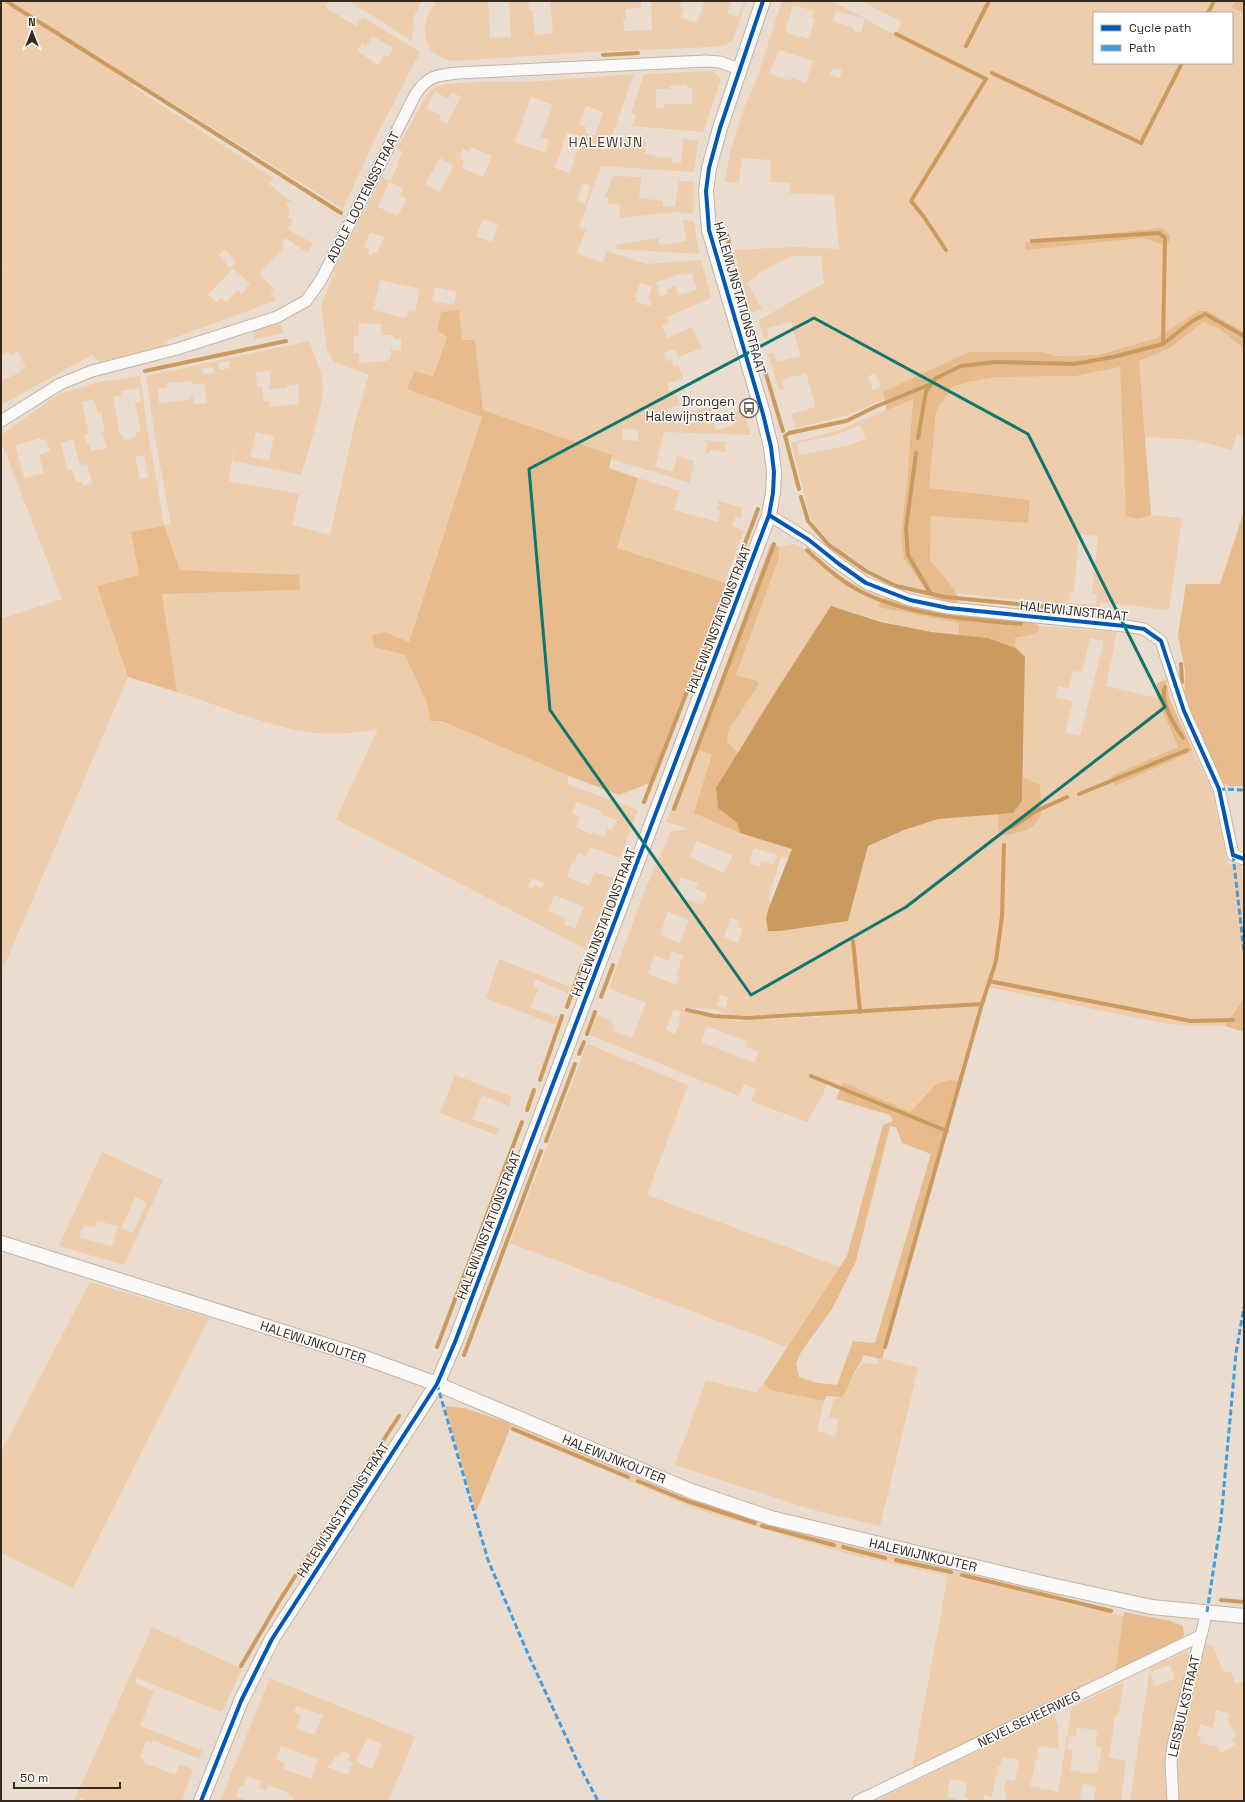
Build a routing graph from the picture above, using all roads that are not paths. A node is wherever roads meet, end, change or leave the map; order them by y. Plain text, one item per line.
1 (763, 1) edge
2 (739, 69) junction
3 (1, 421) edge
4 (769, 515) junction
5 (1244, 859) edge
6 (1, 1243) edge
7 (437, 1384) junction
8 (1207, 1612) junction
9 (1244, 1616) edge
10 (1200, 1636) junction
11 (201, 1801) edge
12 (858, 1801) edge
13 (1173, 1801) edge

1 - 2 street, HALEWIJNSTATIONSTRAAT
2 - 3 street, ADOLF LOOTENSSTRAAT
2 - 4 street, HALEWIJNSTATIONSTRAAT
4 - 5 street, HALEWIJNSTRAAT
4 - 7 street, HALEWIJNSTATIONSTRAAT
6 - 7 street, HALEWIJNKOUTER
7 - 8 street, HALEWIJNKOUTER
7 - 11 street, HALEWIJNSTATIONSTRAAT
8 - 9 street, HALEWIJNKOUTER
8 - 10 street, LEISBULKSTRAAT
10 - 12 street, NEVELSEHEERWEG
10 - 13 street, LEISBULKSTRAAT

